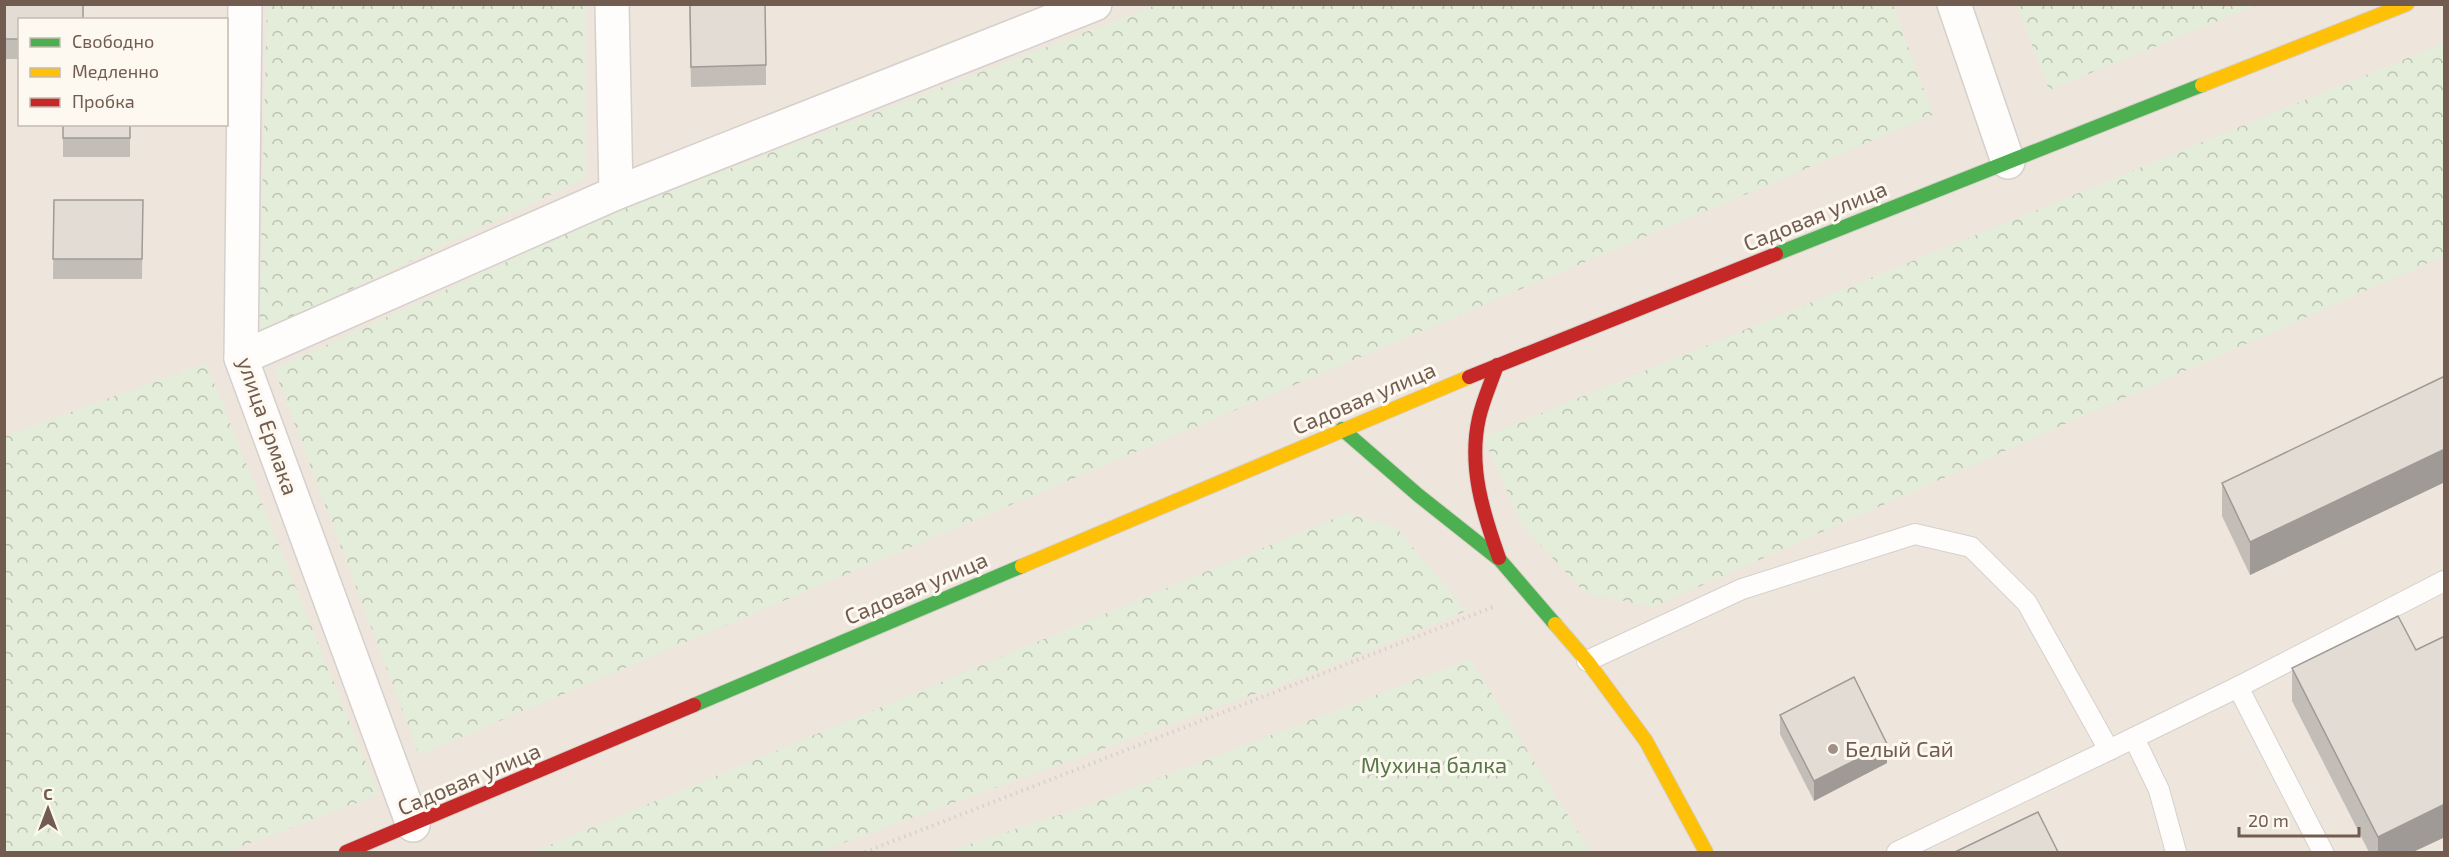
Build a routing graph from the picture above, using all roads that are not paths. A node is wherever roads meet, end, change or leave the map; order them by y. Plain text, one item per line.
1 (245, 4) edge
2 (612, 4) edge
3 (1095, 4) edge
4 (1954, 4) edge
5 (2407, 4) edge
6 (2008, 162) junction
7 (616, 193) junction
8 (241, 358) junction
9 (1497, 365) junction
10 (1342, 429) junction
11 (1500, 560) junction
12 (2445, 581) edge
13 (1587, 661) junction
14 (2238, 687) junction
15 (2134, 738) junction
16 (2109, 750) junction
17 (414, 825) junction
18 (346, 852) edge
19 (1706, 852) edge
20 (1897, 852) edge
21 (2176, 852) edge
22 (2323, 852) edge

1 - 8 street, улица Ермака
2 - 7 street
3 - 7 street
4 - 6 street
5 - 6 main road, Садовая улица
6 - 9 main road, Садовая улица
7 - 8 street
8 - 17 street, улица Ермака
9 - 10 main road, Садовая улица
9 - 11 main road
10 - 11 main road
10 - 17 main road, Садовая улица
11 - 13 main road
12 - 14 lane
13 - 16 lane
13 - 19 main road
14 - 15 lane
14 - 22 lane
15 - 16 lane
15 - 21 lane
16 - 20 lane
17 - 18 main road, Садовая улица

